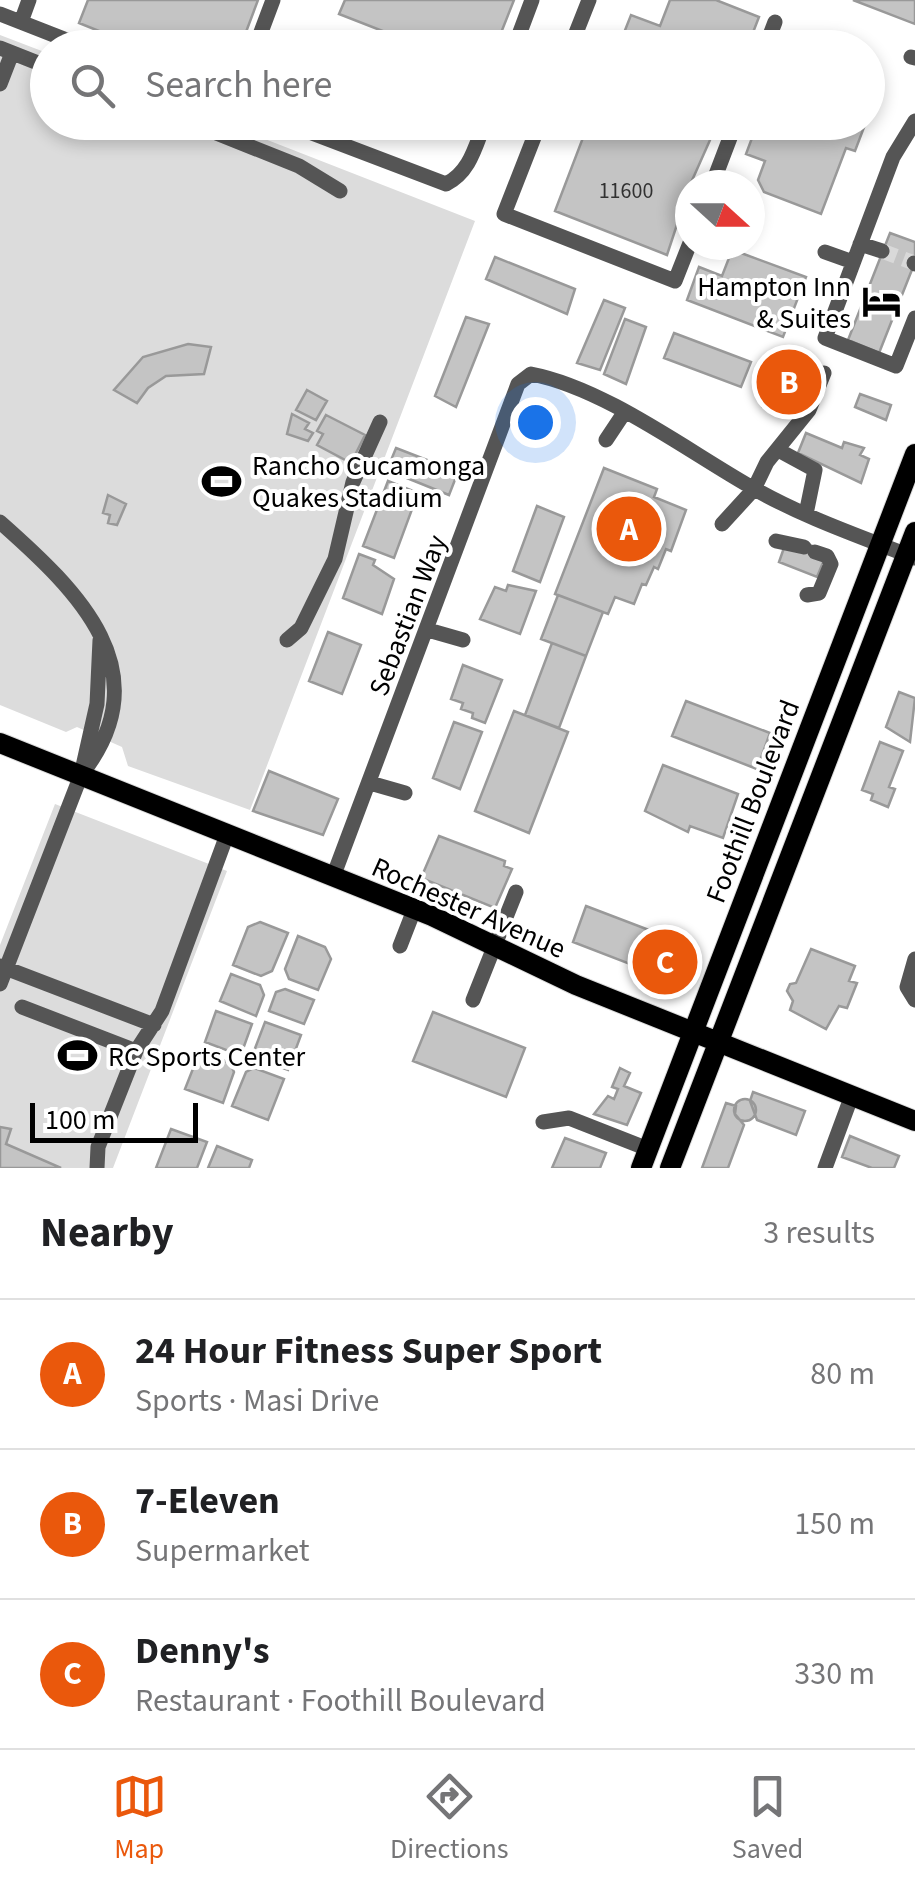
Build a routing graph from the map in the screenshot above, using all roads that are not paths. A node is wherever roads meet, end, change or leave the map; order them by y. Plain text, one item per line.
1 (29, 0) edge
2 (273, 0) edge
3 (532, 0) edge
4 (589, 0) edge
5 (0, 14) edge
6 (21, 22) junction
7 (775, 22) dead end
8 (41, 30) edge
9 (262, 30) edge
10 (521, 30) edge
11 (577, 30) edge
12 (772, 30) edge
13 (6, 51) edge
14 (30, 60) edge
15 (0, 84) edge
16 (915, 121) edge
17 (233, 140) edge
18 (330, 140) edge
19 (478, 140) edge
20 (533, 140) edge
21 (729, 140) edge
22 (718, 170) edge
23 (340, 191) dead end
24 (860, 244) junction
25 (882, 251) tunnel mouth
26 (825, 252) dead end
27 (683, 260) edge
28 (853, 262) junction
29 (915, 318) edge
30 (824, 373) dead end
31 (624, 413) junction
32 (380, 422) dead end
33 (606, 440) dead end
34 (780, 451) junction
35 (915, 454) edge
36 (754, 489) junction
37 (806, 514) junction
38 (0, 522) edge
39 (722, 524) dead end
40 (915, 532) edge
41 (776, 541) dead end
42 (880, 544) junction
43 (911, 556) edge
44 (807, 594) dead end
45 (428, 630) junction
46 (287, 640) dead end
47 (463, 640) dead end
48 (0, 743) edge
49 (81, 775) junction
50 (370, 783) junction
51 (405, 793) dead end
52 (228, 832) junction
53 (333, 878) junction
54 (516, 892) dead end
55 (414, 910) junction
56 (400, 946) dead end
57 (495, 946) junction
58 (915, 960) edge
59 (2, 973) edge
60 (472, 1000) dead end
61 (915, 1000) edge
62 (22, 1007) dead end
63 (154, 1024) junction
64 (694, 1032) junction
65 (720, 1042) junction
66 (136, 1050) junction
67 (852, 1096) junction
68 (915, 1120) edge
69 (543, 1122) dead end
70 (645, 1159) edge
71 (96, 1168) edge
72 (670, 1168) edge
73 (825, 1168) edge

1 - 6 street
2 - 9 street
3 - 10 street
4 - 11 street
5 - 6 street
6 - 8 street
7 - 12 street
13 - 14 street
13 - 15 street
16 - 24 street
17 - 23 street
18 - 19 street
20 - 27 street
21 - 22 street
24 - 25 street
24 - 28 street
26 - 28 street
28 - 29 street
30 - 34 street
31 - 33 street
31 - 36 street
31 - 45 street, Sebastian Way
32 - 46 street
34 - 36 street
34 - 37 street
35 - 42 main road, Foothill Boulevard
36 - 37 street
36 - 39 street
37 - 42 street
38 - 49 street
40 - 43 main road, Foothill Boulevard
41 - 44 street
42 - 43 street
42 - 64 main road, Foothill Boulevard
43 - 65 main road, Foothill Boulevard
45 - 47 street
45 - 50 street, Sebastian Way
48 - 49 main road, Rochester Avenue
49 - 52 main road, Rochester Avenue
49 - 59 street
50 - 51 street
50 - 53 street, Sebastian Way
52 - 53 main road, Rochester Avenue
52 - 63 street
53 - 55 main road, Rochester Avenue
54 - 57 street
55 - 56 street
55 - 57 main road, Rochester Avenue
57 - 60 street
57 - 64 main road, Rochester Avenue
58 - 61 street
59 - 63 street
62 - 66 street
63 - 66 street
64 - 65 main road, Rochester Avenue
64 - 70 main road, Foothill Boulevard
65 - 67 main road, Rochester Avenue
65 - 72 main road, Foothill Boulevard
66 - 71 street
67 - 68 main road, Rochester Avenue
67 - 73 street
69 - 70 street

